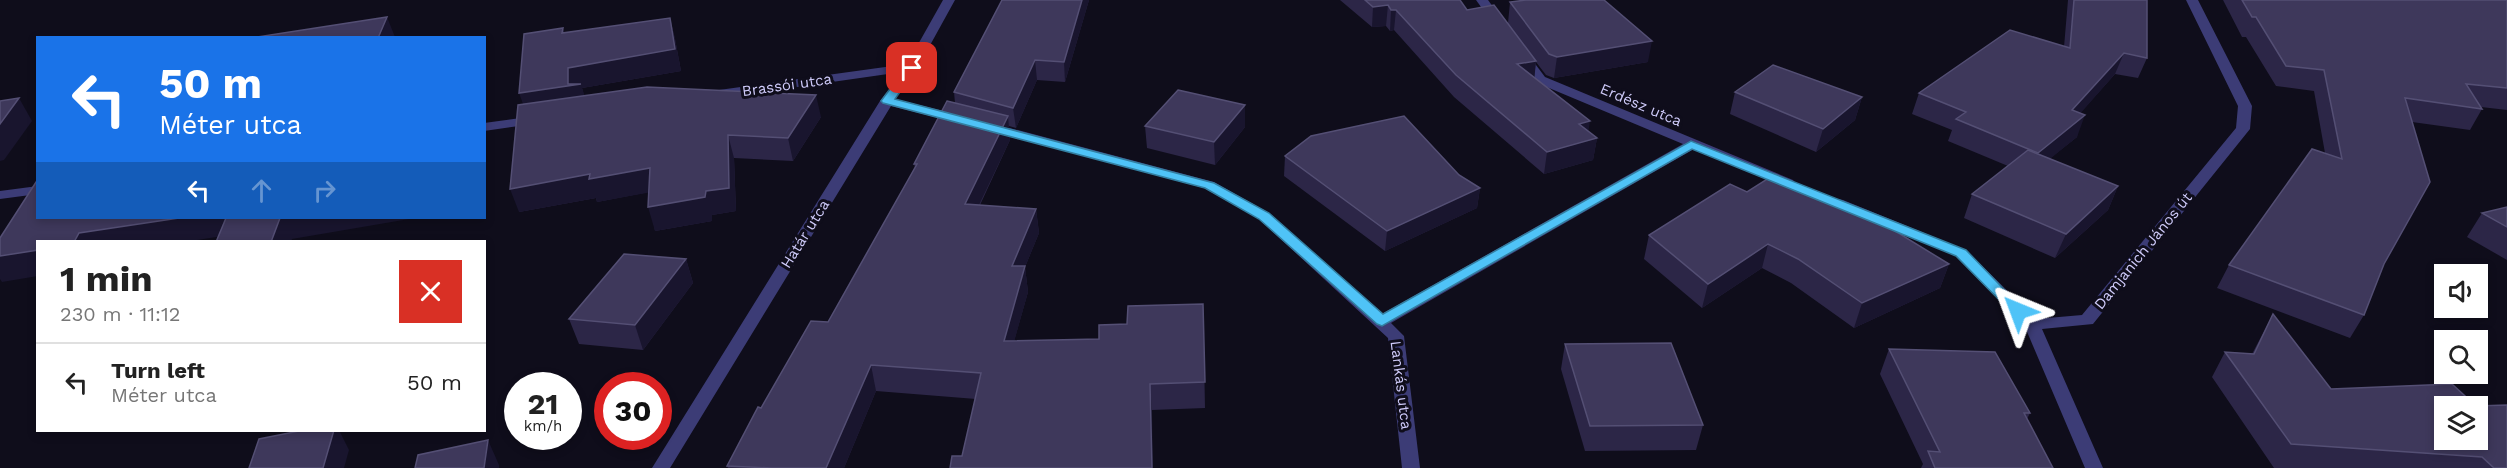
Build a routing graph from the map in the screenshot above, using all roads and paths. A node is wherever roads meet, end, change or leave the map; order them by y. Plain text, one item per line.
1 (949, 0) edge
2 (1482, 0) edge
3 (2192, 0) edge
4 (912, 68) junction
5 (710, 96) edge
6 (887, 101) junction
7 (544, 119) edge
8 (486, 127) edge
9 (1691, 145) junction
10 (1799, 188) edge
11 (36, 190) edge
12 (0, 195) edge
13 (1821, 197) edge
14 (1382, 321) junction
15 (2032, 325) junction
16 (661, 468) edge
17 (1411, 468) edge
18 (2094, 468) edge

1 - 4 street, Határ utca
2 - 9 street, Erdész utca
3 - 15 street, Damjanich János út
4 - 5 street, Brassói utca
4 - 6 street, Határ utca
6 - 14 street, Lankás utca
6 - 16 street, Határ utca
7 - 8 street
9 - 10 street, Erdész utca
9 - 14 street
11 - 12 street
13 - 15 street
14 - 17 street, Lankás utca
15 - 18 street

